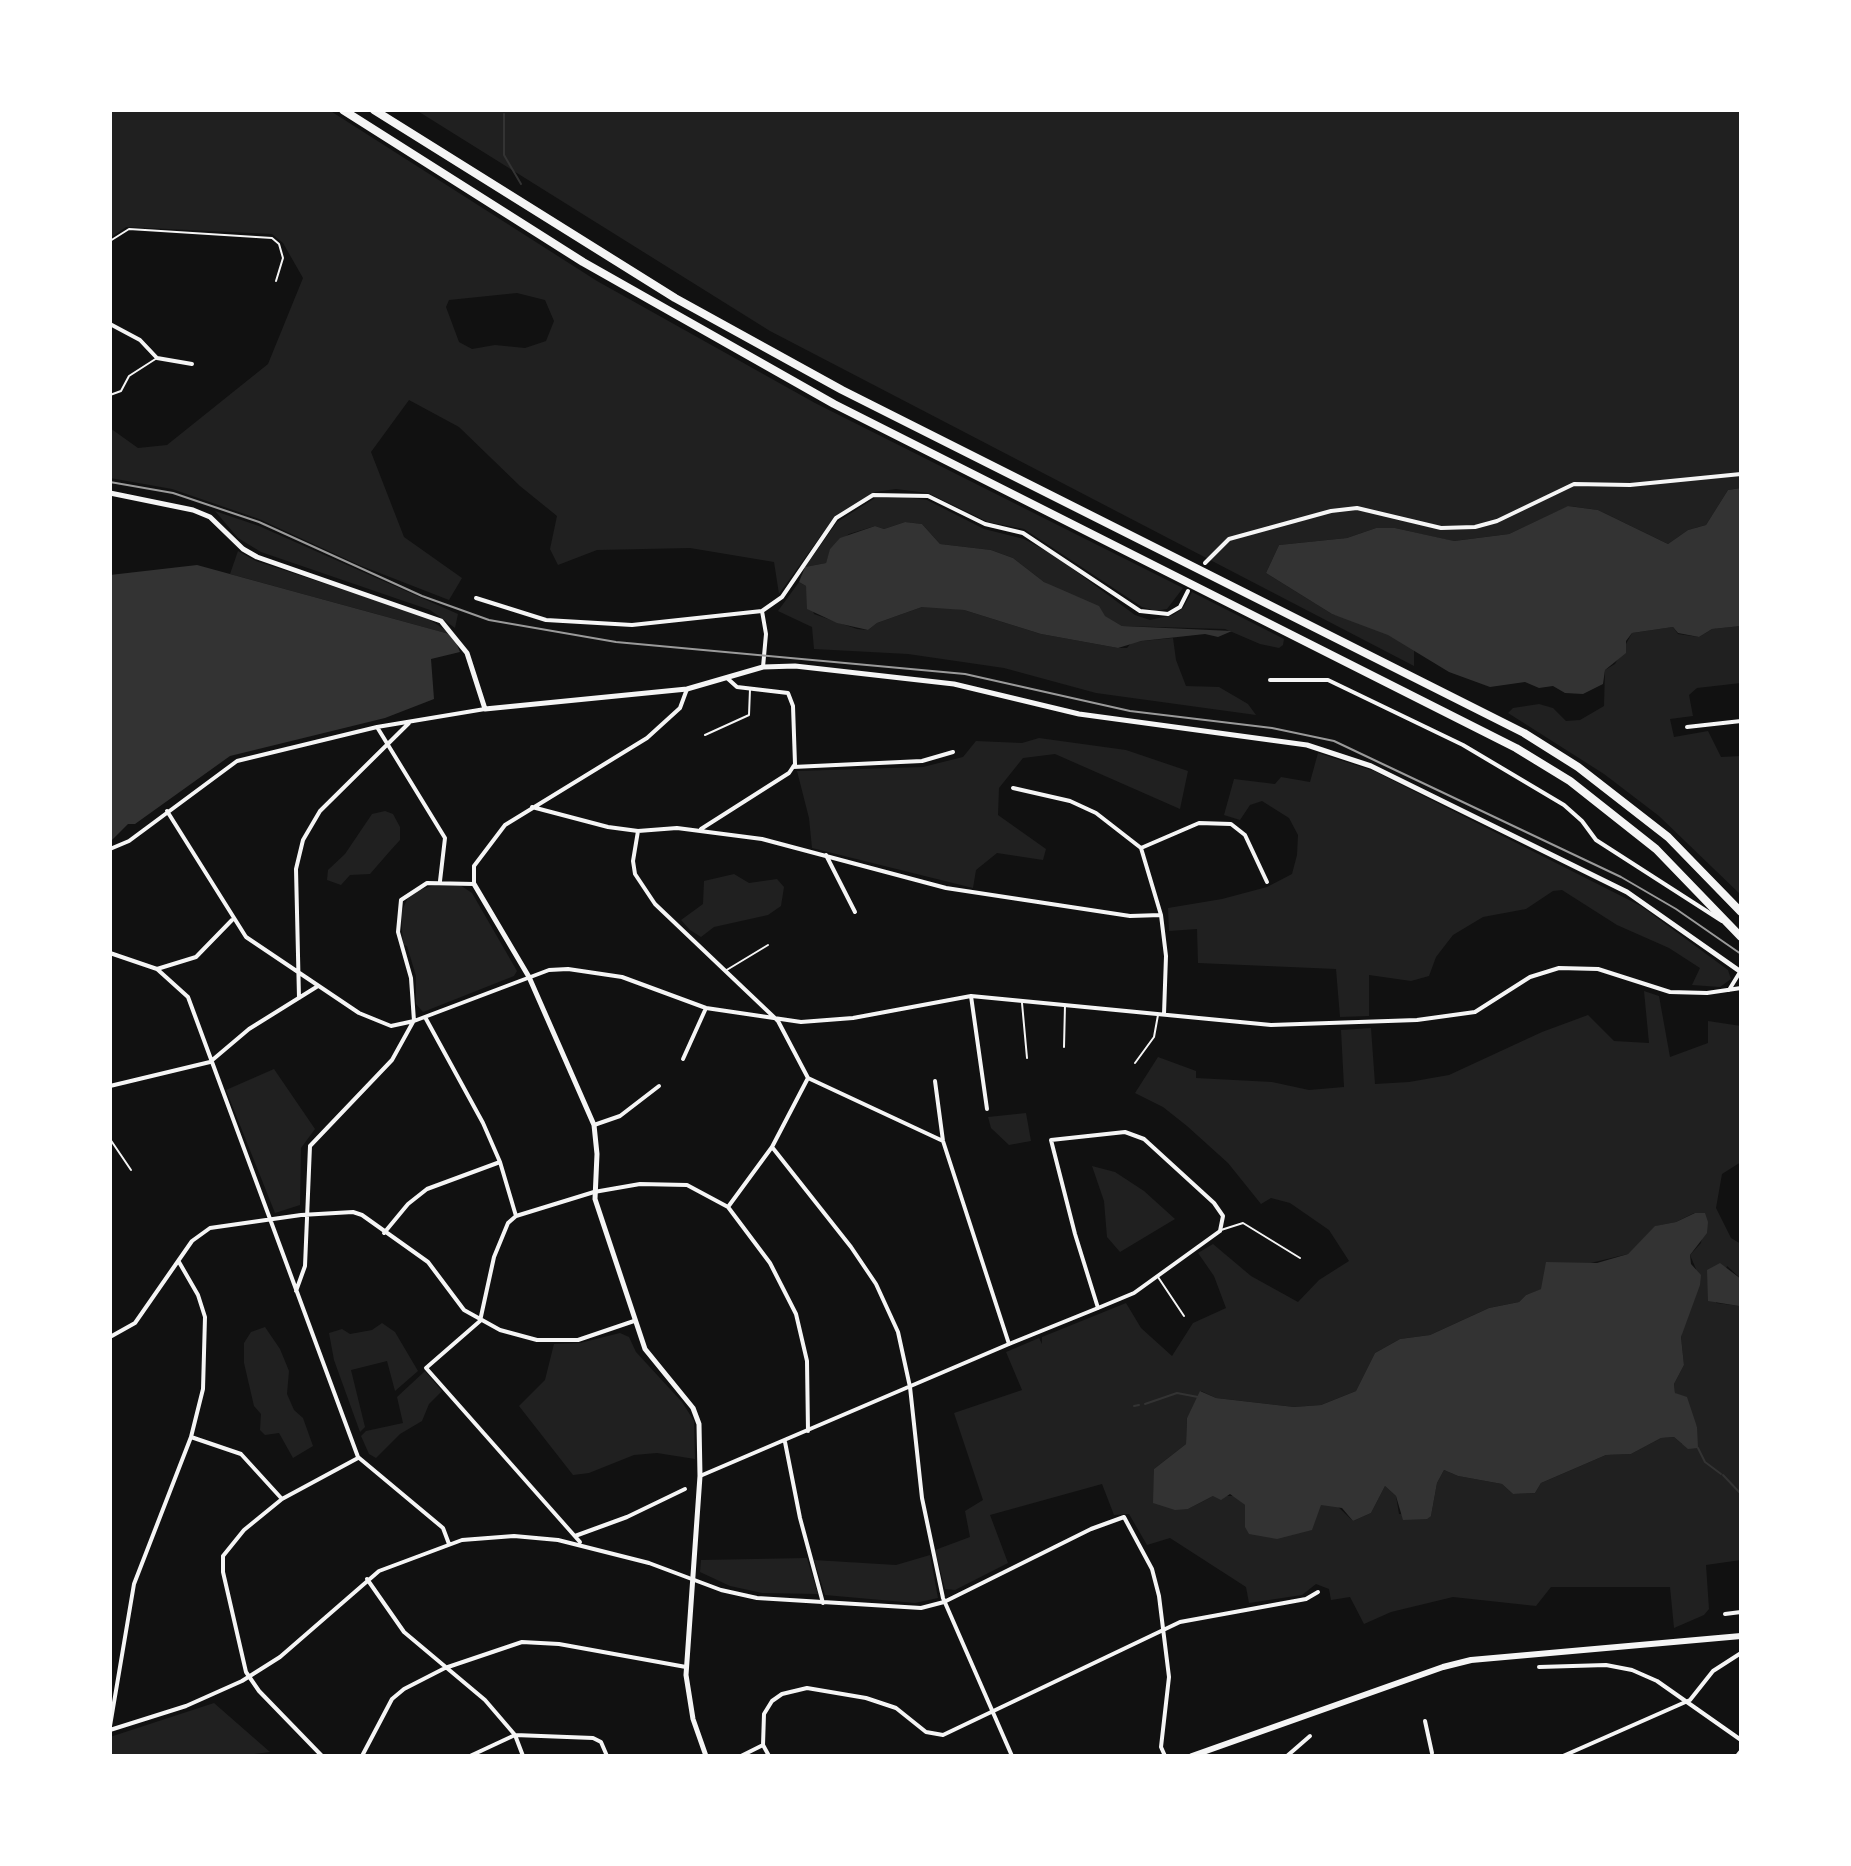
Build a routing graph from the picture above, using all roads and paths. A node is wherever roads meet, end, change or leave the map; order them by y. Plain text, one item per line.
1 (343, 110) edge
2 (374, 110) edge
3 (110, 241) edge
4 (276, 281) dead end
5 (110, 324) edge
6 (157, 358) junction
7 (192, 364) dead end
8 (110, 395) edge
9 (1741, 474) edge
10 (110, 493) edge
11 (1205, 563) dead end
12 (1188, 591) dead end
13 (476, 598) dead end
14 (762, 611) junction
15 (763, 667) junction
16 (727, 678) junction
17 (1270, 680) dead end
18 (750, 687) junction
19 (687, 689) junction
20 (485, 709) junction
21 (411, 721) junction
22 (1741, 721) edge
23 (377, 727) junction
24 (1687, 727) dead end
25 (705, 735) dead end
26 (388, 744) junction
27 (953, 752) dead end
28 (793, 767) junction
29 (1013, 788) dead end
30 (532, 807) junction
31 (167, 811) junction
32 (699, 830) junction
33 (638, 831) junction
34 (1141, 848) junction
35 (110, 849) edge
36 (826, 855) junction
37 (440, 881) junction
38 (1267, 882) dead end
39 (474, 884) junction
40 (855, 912) dead end
41 (1741, 912) edge
42 (1161, 915) junction
43 (232, 920) junction
44 (1741, 935) edge
45 (768, 945) dead end
46 (110, 953) edge
47 (157, 969) junction
48 (725, 971) junction
49 (1741, 972) edge
50 (298, 973) junction
51 (529, 977) junction
52 (318, 986) junction
53 (1741, 988) edge
54 (1729, 990) junction
55 (971, 996) junction
56 (299, 998) junction
57 (1022, 999) junction
58 (1065, 1004) junction
59 (706, 1008) junction
60 (1161, 1014) junction
61 (425, 1017) junction
62 (414, 1021) junction
63 (778, 1021) junction
64 (1064, 1047) dead end
65 (1027, 1058) dead end
66 (683, 1059) dead end
67 (210, 1062) junction
68 (1135, 1063) dead end
69 (808, 1078) junction
70 (935, 1081) dead end
71 (110, 1086) edge
72 (659, 1086) dead end
73 (987, 1109) dead end
74 (594, 1125) junction
75 (110, 1139) edge
76 (943, 1141) junction
77 (772, 1147) junction
78 (500, 1162) junction
79 (131, 1170) dead end
80 (594, 1192) junction
81 (728, 1207) junction
82 (308, 1214) junction
83 (516, 1216) junction
84 (272, 1220) junction
85 (1220, 1231) junction
86 (384, 1233) junction
87 (1300, 1258) dead end
88 (179, 1262) junction
89 (1158, 1277) junction
90 (296, 1291) junction
91 (1098, 1308) junction
92 (1184, 1316) dead end
93 (480, 1321) junction
94 (634, 1321) junction
95 (110, 1337) edge
96 (1009, 1344) junction
97 (910, 1387) junction
98 (808, 1431) junction
99 (191, 1437) junction
100 (785, 1441) junction
101 (358, 1457) junction
102 (700, 1476) junction
103 (685, 1489) dead end
104 (282, 1499) junction
105 (575, 1536) junction
106 (449, 1544) junction
107 (582, 1544) junction
108 (692, 1578) junction
109 (367, 1579) junction
110 (1318, 1592) dead end
111 (944, 1602) junction
112 (823, 1603) junction
113 (1741, 1612) edge
114 (1725, 1614) dead end
115 (1161, 1630) junction
116 (1741, 1636) edge
117 (1741, 1653) edge
118 (686, 1667) junction
119 (1539, 1667) dead end
120 (445, 1668) junction
121 (249, 1677) junction
122 (1687, 1702) junction
123 (992, 1712) junction
124 (1425, 1721) dead end
125 (110, 1728) edge
126 (515, 1735) junction
127 (1310, 1736) dead end
128 (1741, 1740) edge
129 (763, 1745) junction
130 (1741, 1751) edge
131 (1214, 1752) edge
132 (1432, 1755) edge
133 (322, 1756) edge
134 (362, 1756) edge
135 (470, 1756) edge
136 (523, 1756) edge
137 (607, 1756) edge
138 (706, 1756) edge
139 (741, 1756) edge
140 (769, 1756) edge
141 (1012, 1756) edge
142 (1165, 1756) edge
143 (1192, 1756) edge
144 (1287, 1756) edge
145 (1563, 1756) edge
146 (1737, 1756) edge

1 - 44 highway
2 - 41 highway
3 - 4 lane
5 - 6 street
6 - 7 street
6 - 8 lane
9 - 11 street
10 - 20 street
12 - 14 street
13 - 14 street
14 - 15 street
15 - 16 street
15 - 49 street
16 - 18 street
16 - 19 street
17 - 44 street
18 - 25 lane
18 - 28 street
19 - 20 street
19 - 30 street
20 - 21 street
21 - 23 street
21 - 26 street
22 - 24 street
23 - 26 street
23 - 31 street
26 - 37 street
26 - 50 street
27 - 28 street
28 - 32 street
29 - 34 street
30 - 33 street
30 - 39 street
31 - 35 street
31 - 43 street
32 - 33 street
32 - 36 street
33 - 48 street
34 - 38 street
34 - 42 street
36 - 40 street
36 - 42 street
37 - 39 street
37 - 62 street
39 - 51 street
42 - 60 street
43 - 47 street
43 - 50 street
45 - 48 lane
46 - 47 street
47 - 67 street
48 - 63 street
49 - 54 street
50 - 52 street
50 - 56 street
51 - 59 street
51 - 61 street
51 - 74 street
52 - 56 street
52 - 62 street
53 - 54 street
54 - 60 street
55 - 57 street
55 - 63 street
55 - 73 street
56 - 67 street
57 - 58 street
57 - 65 lane
58 - 60 street
58 - 64 lane
59 - 63 street
59 - 66 street
60 - 68 lane
61 - 62 street
61 - 78 street
62 - 82 street
63 - 69 street
67 - 71 street
67 - 84 street
69 - 76 street
69 - 77 street
70 - 76 street
72 - 74 street
74 - 80 street
75 - 79 lane
76 - 96 street
77 - 81 street
77 - 97 street
78 - 83 street
78 - 86 street
80 - 81 street
80 - 83 street
80 - 94 street
81 - 98 street
82 - 84 street
82 - 86 street
82 - 90 street
83 - 93 street
84 - 88 street
84 - 90 street
85 - 87 lane
85 - 89 street
85 - 91 street
86 - 93 street
88 - 95 street
88 - 99 street
89 - 91 street
89 - 92 lane
90 - 101 street
91 - 96 street
93 - 94 street
93 - 105 street
94 - 102 street
96 - 97 street
97 - 98 street
97 - 111 street
98 - 100 street
99 - 104 street
99 - 125 street
100 - 102 street
100 - 112 street
101 - 104 street
101 - 106 street
102 - 108 street
103 - 105 street
104 - 121 street
105 - 107 street
106 - 107 street
106 - 109 street
107 - 108 street
108 - 112 street
108 - 118 street
109 - 120 street
109 - 121 street
110 - 115 street
111 - 112 street
111 - 115 street
111 - 123 street
113 - 114 street
115 - 123 street
115 - 142 street
116 - 131 main road
117 - 122 street
118 - 120 street
118 - 138 street
119 - 122 street
120 - 126 street
120 - 134 street
121 - 125 street
121 - 133 street
122 - 128 street
122 - 145 street
123 - 129 street
123 - 141 street
124 - 132 street
126 - 135 street
126 - 136 street
126 - 137 street
127 - 144 street
129 - 139 street
129 - 140 street
130 - 146 street
131 - 143 main road

